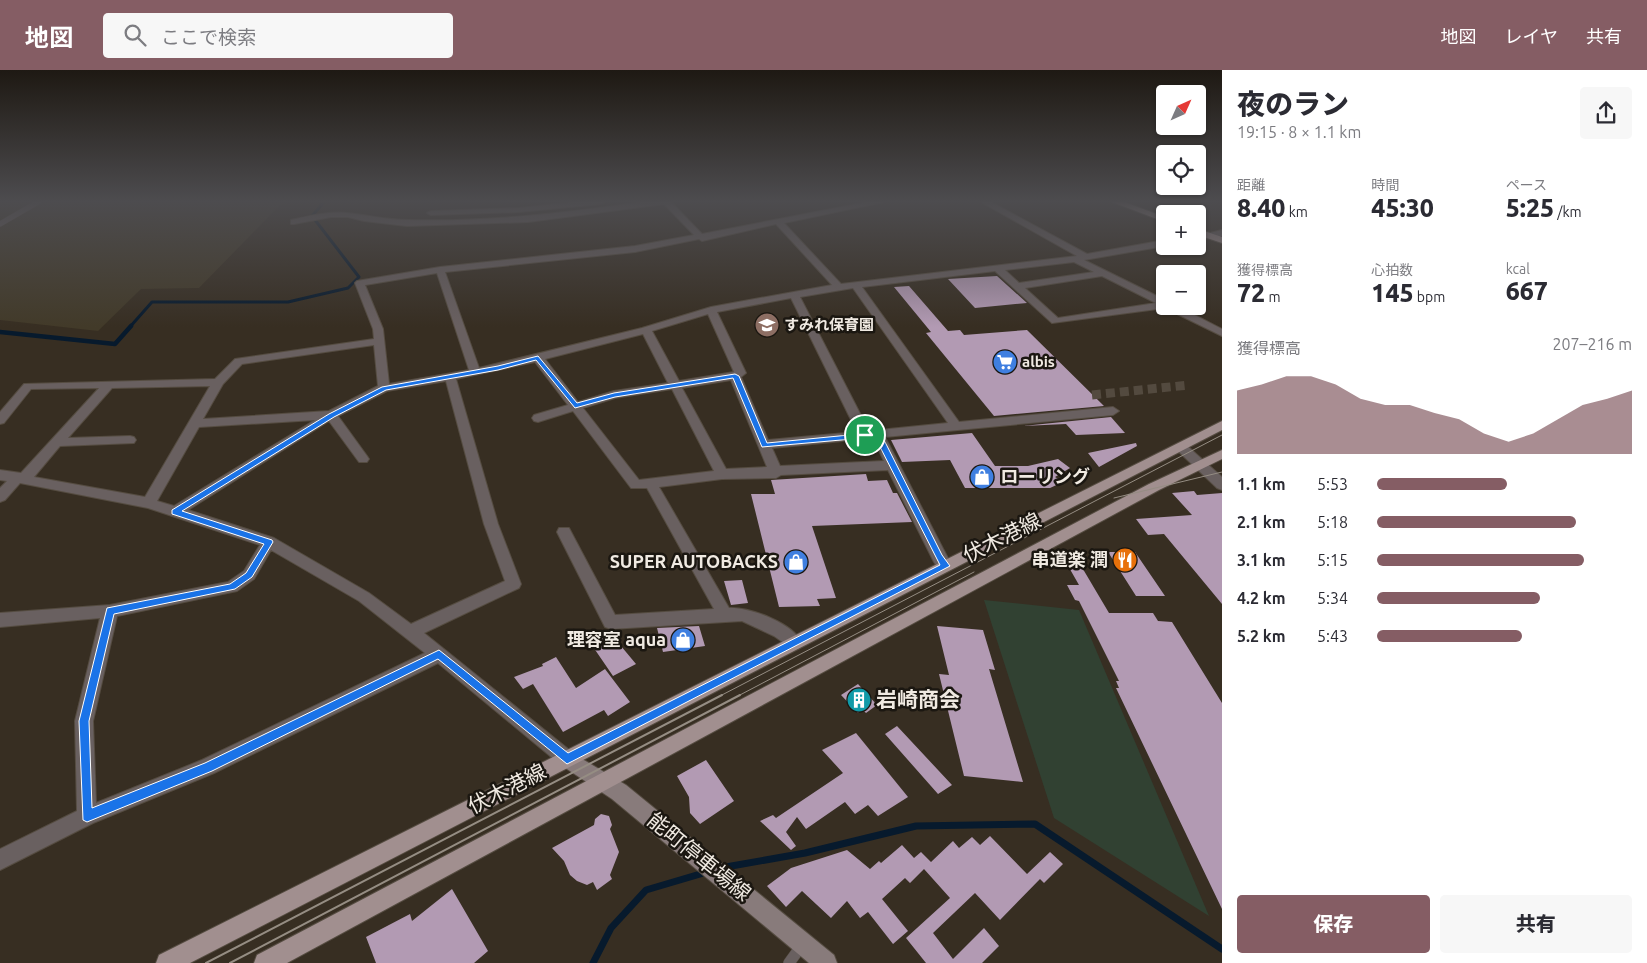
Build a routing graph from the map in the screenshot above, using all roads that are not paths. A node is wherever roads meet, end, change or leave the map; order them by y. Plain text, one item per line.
1 (666, 244) edge
2 (798, 244) edge
3 (1061, 244) edge
4 (1156, 245) edge
5 (1086, 257) junction
6 (1075, 259) junction
7 (997, 268) junction
8 (440, 270) junction
9 (1105, 273) junction
10 (856, 286) junction
11 (1017, 286) junction
12 (839, 288) junction
13 (794, 295) junction
14 (1156, 300) edge
15 (1156, 306) edge
16 (711, 310) junction
17 (1187, 315) edge
18 (646, 330) junction
19 (1222, 333) edge
20 (379, 341) junction
21 (538, 358) junction
22 (475, 372) junction
23 (450, 376) junction
24 (735, 376) junction
25 (218, 382) junction
26 (675, 384) junction
27 (107, 386) junction
28 (384, 388) junction
29 (575, 406) junction
30 (1113, 411) dead end
31 (331, 415) junction
32 (538, 418) dead end
33 (0, 420) edge
34 (195, 423) junction
35 (1222, 425) edge
36 (956, 426) junction
37 (871, 435) junction
38 (130, 440) dead end
39 (57, 442) junction
40 (765, 445) junction
41 (1181, 446) junction
42 (1222, 454) edge
43 (363, 459) dead end
44 (1199, 463) junction
45 (892, 466) junction
46 (776, 473) junction
47 (722, 474) junction
48 (0, 475) edge
49 (21, 478) junction
50 (651, 484) junction
51 (1222, 485) edge
52 (0, 498) edge
53 (149, 503) junction
54 (175, 512) junction
55 (564, 532) dead end
56 (269, 542) junction
57 (945, 566) junction
58 (110, 611) junction
59 (725, 615) junction
60 (0, 620) edge
61 (410, 632) junction
62 (794, 643) junction
63 (439, 654) junction
64 (567, 759) junction
65 (603, 783) junction
66 (87, 816) junction
67 (0, 860) edge
68 (803, 943) junction
69 (167, 963) edge
70 (265, 963) edge
71 (789, 963) edge
72 (826, 963) edge

1 - 8 street
2 - 12 street
3 - 5 street
4 - 5 street
5 - 6 street
6 - 7 street
6 - 9 street
7 - 10 street
7 - 11 street
8 - 20 street
8 - 22 street
9 - 11 street
9 - 14 street
10 - 12 street
10 - 36 street
11 - 15 street
12 - 13 street
13 - 16 street
13 - 37 street
16 - 18 street
16 - 24 street
17 - 19 street
18 - 21 street
18 - 26 street
20 - 25 street
20 - 28 street
21 - 22 street
21 - 29 street
22 - 23 street
23 - 28 street
23 - 61 street
24 - 26 street
24 - 40 street
25 - 27 street
25 - 34 street
26 - 29 street
26 - 47 street
27 - 33 street
27 - 39 street
28 - 31 street
29 - 32 street
29 - 50 street
30 - 36 street
31 - 34 street
31 - 43 street
31 - 54 street
34 - 53 street
35 - 41 main road, 伏木港線
36 - 37 street
37 - 40 street
37 - 45 street
38 - 39 street
39 - 49 street
40 - 46 street
41 - 44 street
41 - 57 main road, 伏木港線
42 - 44 main road, 伏木港線
44 - 51 street
44 - 65 main road, 伏木港線
45 - 46 street
45 - 57 street
46 - 47 street
47 - 50 street
48 - 49 street
49 - 52 street
49 - 53 street
50 - 59 street
53 - 54 street
54 - 56 street
55 - 59 street
56 - 58 street
56 - 61 street
57 - 62 main road, 伏木港線
58 - 60 street
58 - 66 street
59 - 62 street
61 - 63 street
62 - 64 main road, 伏木港線
63 - 64 street
63 - 66 street
64 - 65 main road, 能町停車場線
64 - 69 main road, 伏木港線
65 - 68 main road, 能町停車場線
65 - 70 main road, 伏木港線
66 - 67 street
68 - 71 lane
68 - 72 main road, 能町停車場線

